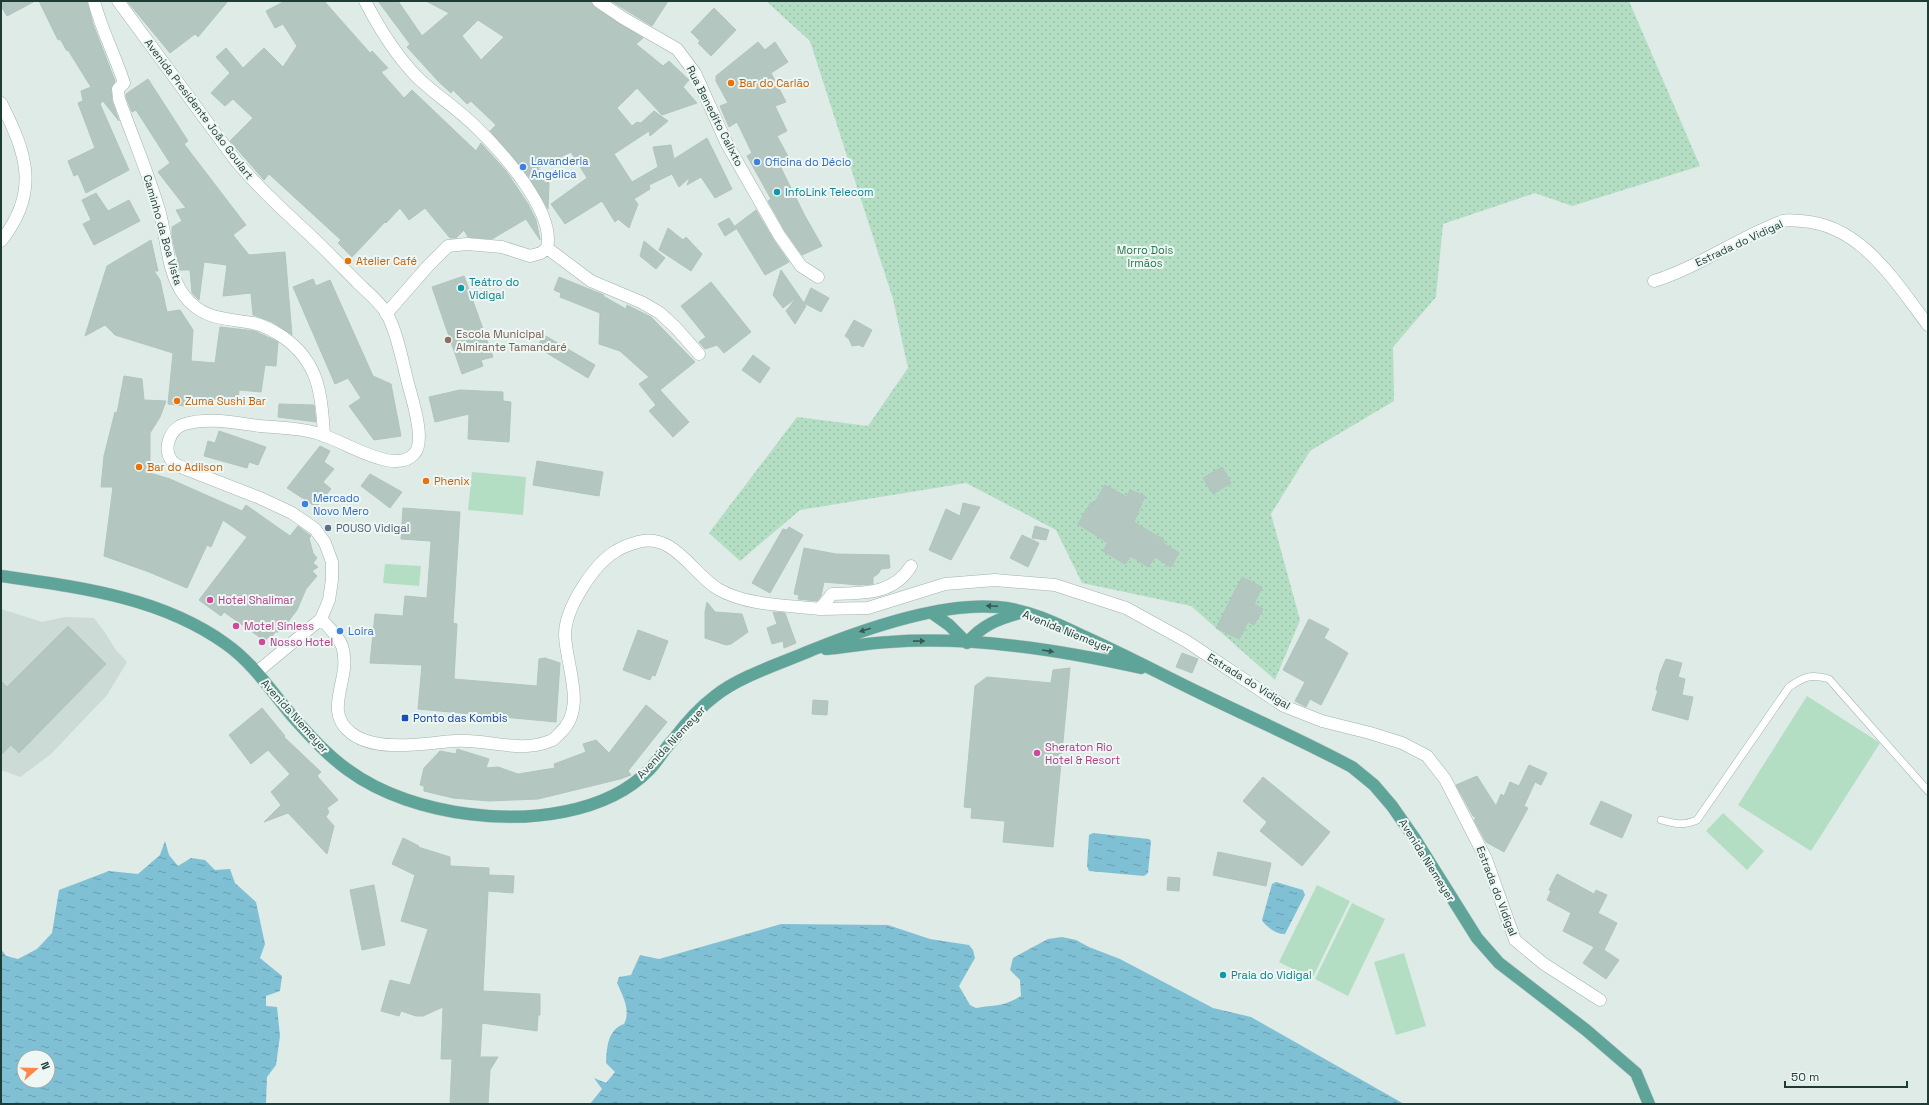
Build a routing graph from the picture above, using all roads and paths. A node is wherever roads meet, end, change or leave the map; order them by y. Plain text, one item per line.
1 (94, 1) edge
2 (118, 1) edge
3 (365, 1) edge
4 (598, 1) edge
5 (1, 103) edge
6 (1, 241) edge
7 (547, 248) junction
8 (818, 277) dead end
9 (1654, 282) dead end
10 (386, 314) junction
11 (1928, 325) edge
12 (699, 354) dead end
13 (324, 436) junction
14 (911, 566) dead end
15 (1, 576) edge
16 (820, 609) junction
17 (932, 612) junction
18 (1023, 612) junction
19 (321, 619) junction
20 (967, 643) junction
21 (810, 651) junction
22 (1158, 671) junction
23 (257, 672) junction
24 (1928, 791) edge
25 (1661, 820) dead end
26 (1600, 1000) dead end
27 (1649, 1104) edge

1 - 13 street, Caminho da Boa Vista
2 - 10 street, Avenida Presidente João Goulart
3 - 7 street
4 - 8 street, Rua Benedito Calixto
5 - 6 street
7 - 10 street
7 - 12 street
9 - 11 street, Estrada do Vidigal
10 - 13 street, Avenida Presidente João Goulart
13 - 19 street, Avenida Presidente João Goulart
14 - 16 street
15 - 23 main road, Avenida Niemeyer
16 - 19 street, Estrada do Vidigal
16 - 26 street, Estrada do Vidigal
18 -> 17 main road, Avenida Niemeyer
17 - 20 main road
17 -> 21 main road, Avenida Niemeyer
18 - 20 main road
18 - 22 main road, Avenida Niemeyer
19 - 23 street, Avenida Presidente João Goulart
21 -> 20 main road, Avenida Niemeyer
20 -> 22 main road, Avenida Niemeyer
21 - 23 main road, Avenida Niemeyer
22 - 27 main road, Avenida Niemeyer
24 - 25 lane

